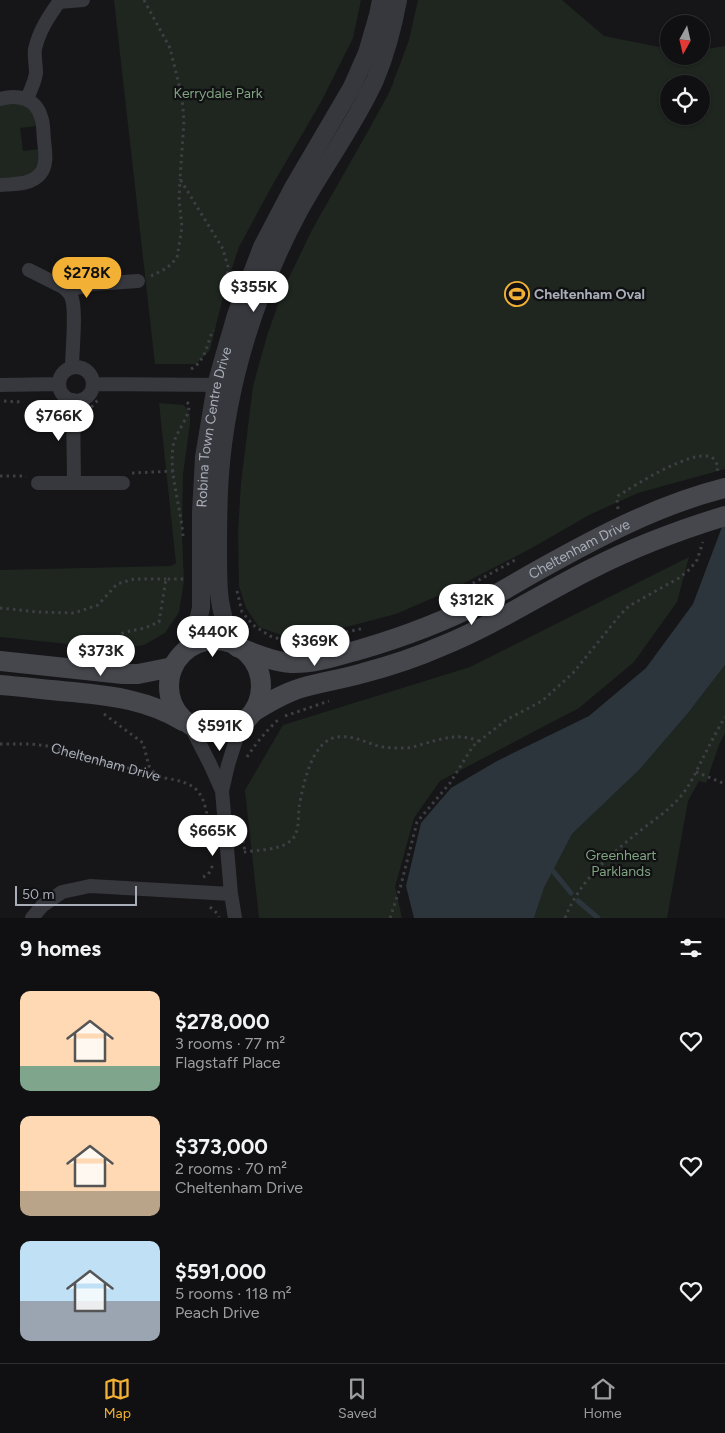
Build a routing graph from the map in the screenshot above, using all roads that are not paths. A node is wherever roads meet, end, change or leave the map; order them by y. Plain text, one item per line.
1 (83, 0) edge
2 (381, 0) edge
3 (398, 0) edge
4 (0, 99) edge
5 (27, 99) junction
6 (0, 185) edge
7 (29, 270) dead end
8 (138, 281) road end
9 (68, 290) junction
10 (72, 367) junction
11 (60, 384) junction
12 (93, 384) junction
13 (0, 385) edge
14 (216, 385) junction
15 (234, 386) junction
16 (74, 400) junction
17 (721, 482) edge
18 (38, 483) road end
19 (74, 483) junction
20 (123, 483) road end
21 (725, 516) edge
22 (234, 645) junction
23 (192, 647) junction
24 (0, 661) edge
25 (173, 667) junction
26 (0, 685) edge
27 (247, 718) junction
28 (189, 724) junction
29 (222, 791) junction
30 (231, 894) junction
31 (32, 918) edge
32 (235, 918) edge

1 - 5 street
2 - 14 street, Robina Town Centre Drive
3 - 15 street, Robina Town Centre Drive
4 - 5 street
5 - 6 street
7 - 9 street
8 - 9 street
9 - 10 street
10 - 11 street
10 - 12 street
11 - 13 street
11 - 16 street
12 - 14 street
12 - 16 street
14 - 15 street
14 - 23 street, Robina Town Centre Drive
15 - 22 street, Robina Town Centre Drive
16 - 19 street
17 - 22 main road, Cheltenham Drive
18 - 19 street
19 - 20 street
21 - 27 main road, Cheltenham Drive
22 - 23 main road
22 - 27 main road
23 - 25 main road
24 - 25 main road
25 - 28 main road
26 - 28 main road
27 - 28 main road
27 - 29 street
28 - 29 street
29 - 30 street
30 - 31 street
30 - 32 street

